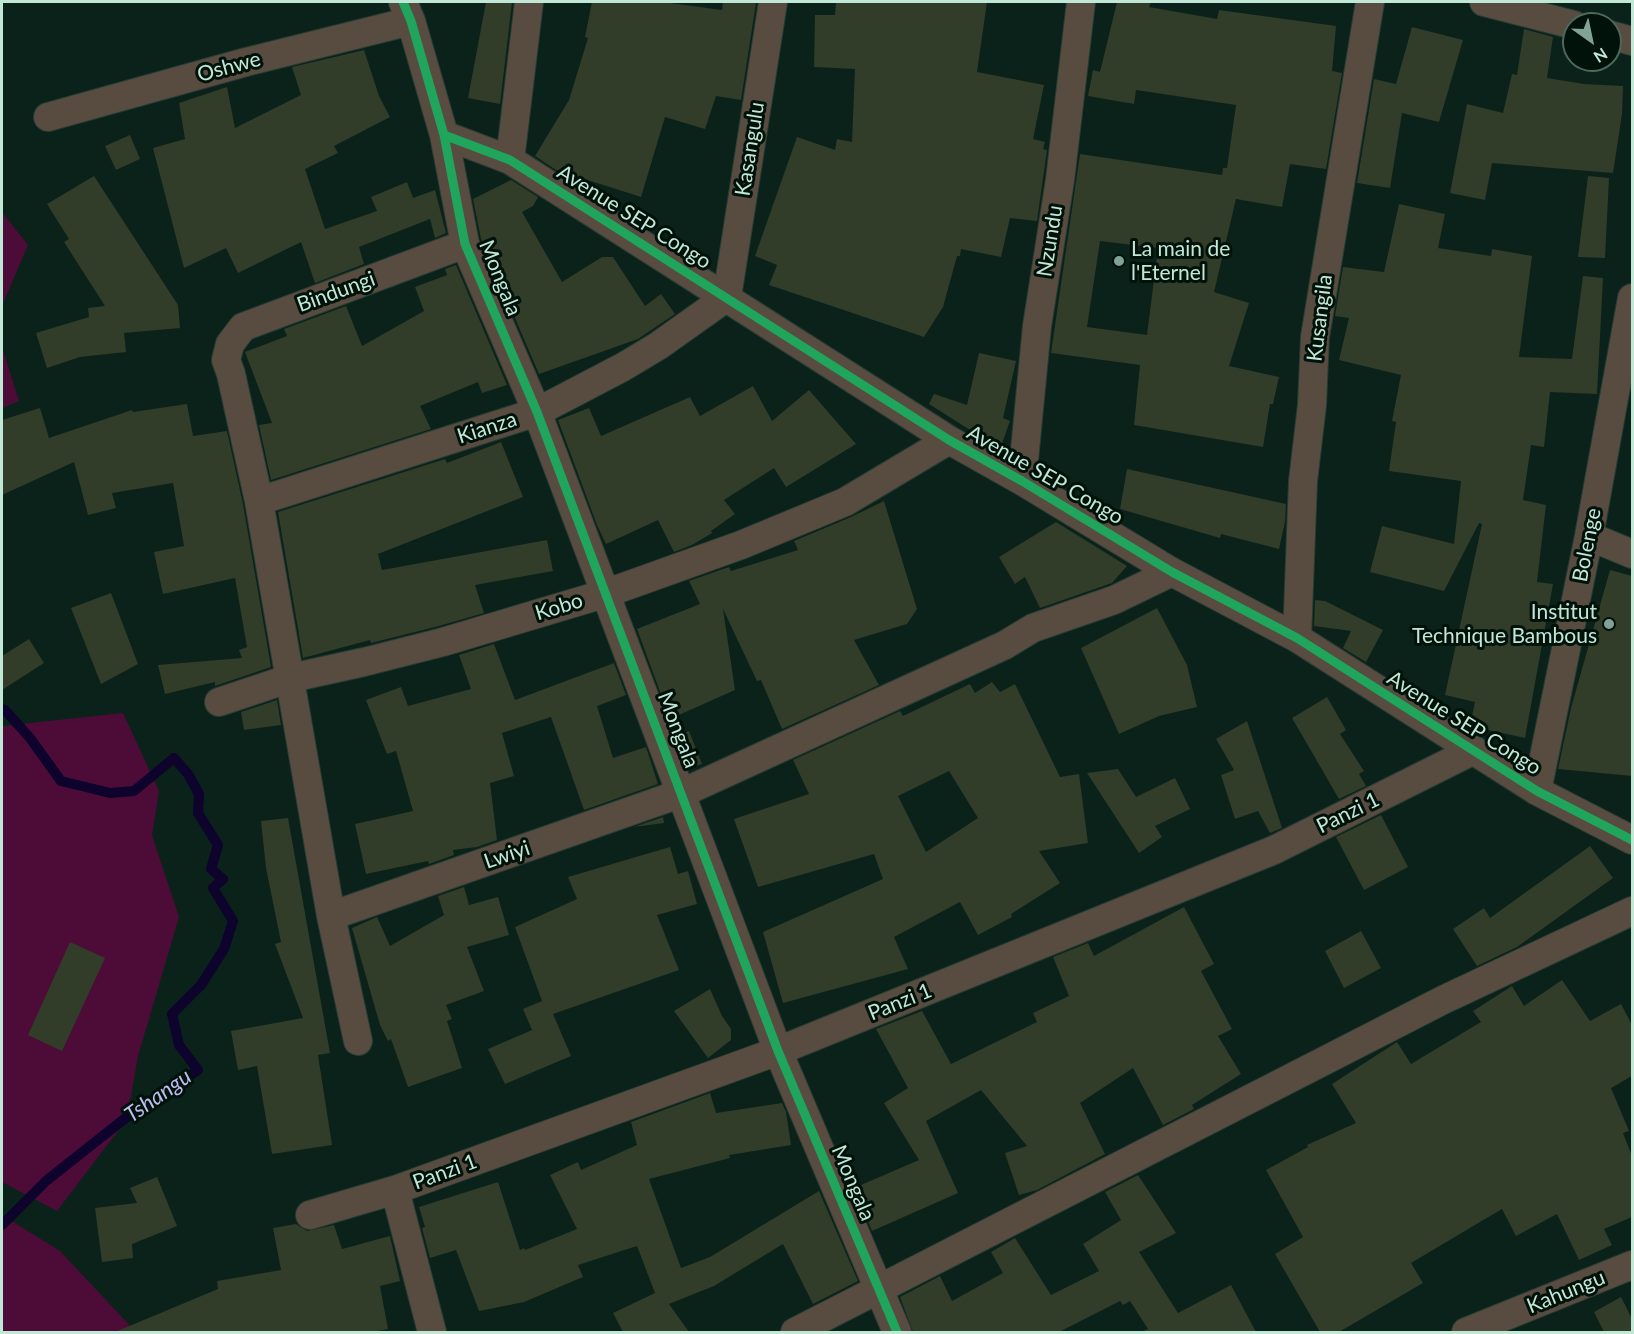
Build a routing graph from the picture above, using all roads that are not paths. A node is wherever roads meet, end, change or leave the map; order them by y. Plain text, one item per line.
1 (529, 2) edge
2 (773, 2) edge
3 (1081, 2) edge
4 (1370, 2) edge
5 (1484, 2) edge
6 (407, 11) edge
7 (1562, 22) edge
8 (48, 117) dead end
9 (444, 135) junction
10 (510, 160) junction
11 (465, 244) junction
12 (727, 297) junction
13 (1632, 298) edge
14 (537, 412) junction
15 (949, 440) junction
16 (1022, 481) junction
17 (259, 501) junction
18 (1589, 536) junction
19 (1632, 554) edge
20 (1172, 572) junction
21 (607, 593) junction
22 (1297, 638) junction
23 (291, 678) junction
24 (219, 702) dead end
25 (1474, 750) junction
26 (1537, 790) junction
27 (682, 793) junction
28 (1632, 840) edge
29 (1632, 911) edge
30 (331, 916) junction
31 (358, 1041) dead end
32 (778, 1052) junction
33 (395, 1190) junction
34 (310, 1215) dead end
35 (1632, 1265) edge
36 (878, 1288) junction
37 (432, 1332) edge
38 (795, 1332) edge
39 (897, 1332) edge
40 (1466, 1332) edge

1 - 10 street
2 - 12 street, Kasangulu
3 - 16 street, Nzundu
4 - 22 street, Kusangila
5 - 7 street
6 - 8 street, Oshwe
6 - 9 street, Mongala
9 - 10 street, Avenue SEP Congo
9 - 11 street, Mongala
10 - 12 street, Avenue SEP Congo
11 - 14 street, Mongala
11 - 17 street, Bindungi
12 - 14 street, Kianza
12 - 15 street, Avenue SEP Congo
13 - 18 street, Bolenge
14 - 17 street, Kianza
14 - 21 street, Mongala
15 - 16 street, Avenue SEP Congo
15 - 21 street, Kobo
16 - 20 street, Avenue SEP Congo
17 - 23 street
18 - 19 street
18 - 26 street, Bolenge
20 - 22 street, Avenue SEP Congo
20 - 27 street, Lwiyi
21 - 23 street, Kobo
21 - 27 street, Mongala
22 - 25 street, Avenue SEP Congo
23 - 24 street, Kobo
23 - 30 street
25 - 26 street, Avenue SEP Congo
25 - 32 street, Panzi 1
26 - 28 street, Avenue SEP Congo
27 - 30 street, Lwiyi
27 - 32 street, Mongala
29 - 36 street
30 - 31 street
32 - 33 street, Panzi 1
32 - 36 street, Mongala
33 - 34 street, Panzi 1
33 - 37 street
35 - 40 street, Kahungu
36 - 38 street
36 - 39 street, Mongala

